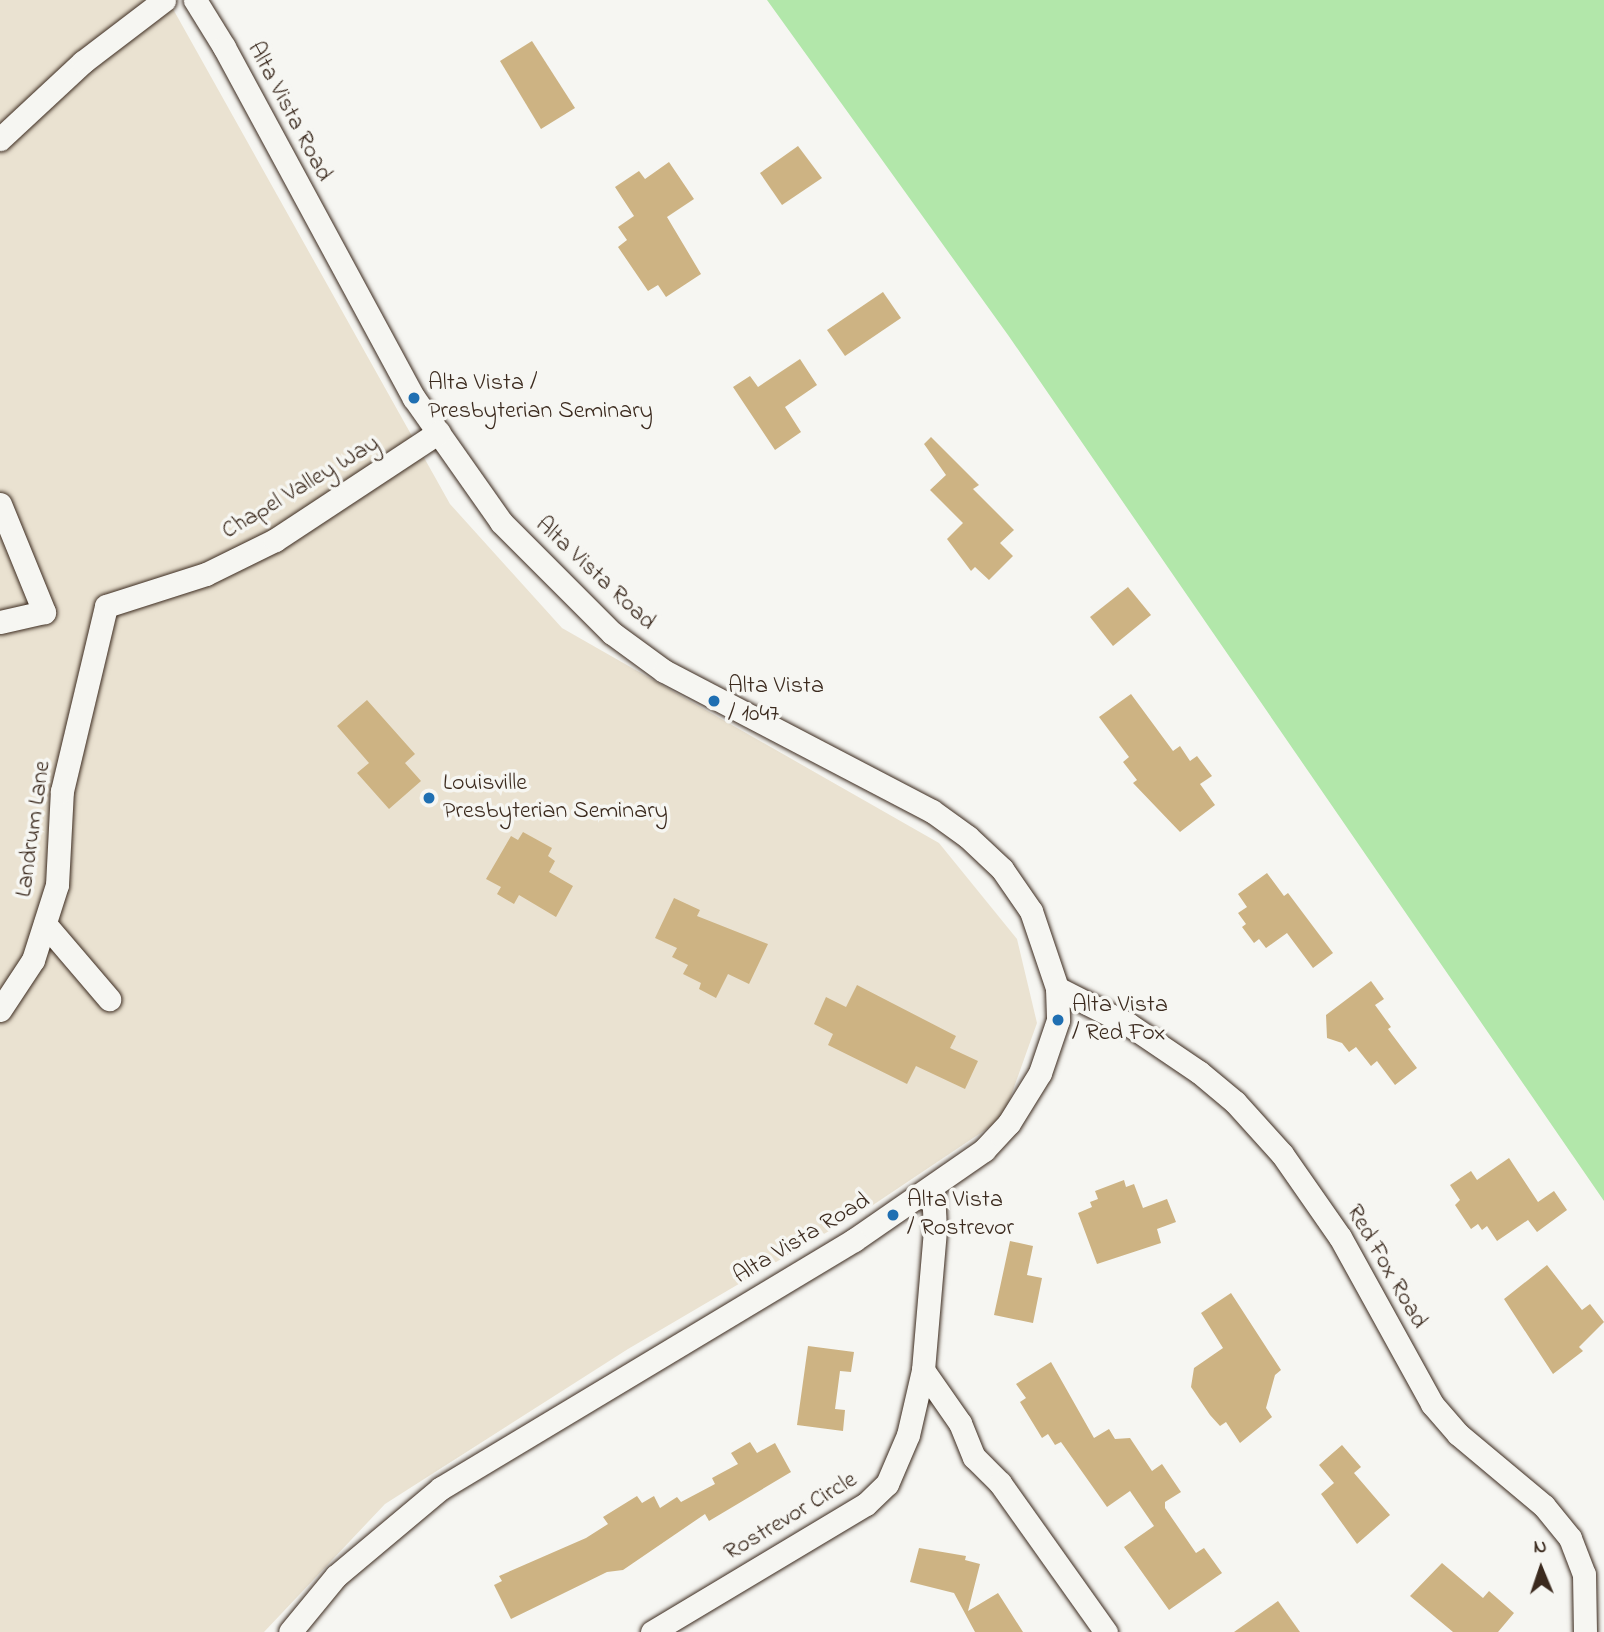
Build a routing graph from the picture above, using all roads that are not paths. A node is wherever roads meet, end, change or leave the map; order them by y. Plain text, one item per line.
1 (164, 0) edge
2 (195, 0) edge
3 (0, 139) edge
4 (439, 432) junction
5 (0, 504) edge
6 (106, 606) joint
7 (0, 622) edge
8 (45, 924) junction
9 (1057, 988) junction
10 (109, 999) dead end
11 (0, 1010) edge
12 (933, 1190) junction
13 (923, 1370) junction
14 (290, 1632) edge
15 (652, 1632) edge
16 (1106, 1632) edge
17 (1585, 1632) edge

1 - 3 street
2 - 4 street, Alta Vista Road
4 - 6 street, Chapel Valley Way
4 - 9 street, Alta Vista Road
5 - 7 street
6 - 8 street, Landrum Lane
8 - 10 street
8 - 11 street, Landrum Lane
9 - 12 street, Alta Vista Road
9 - 17 street, Red Fox Road
12 - 13 street, Rostrevor Circle
12 - 14 street, Alta Vista Road
13 - 15 street, Rostrevor Circle
13 - 16 street

